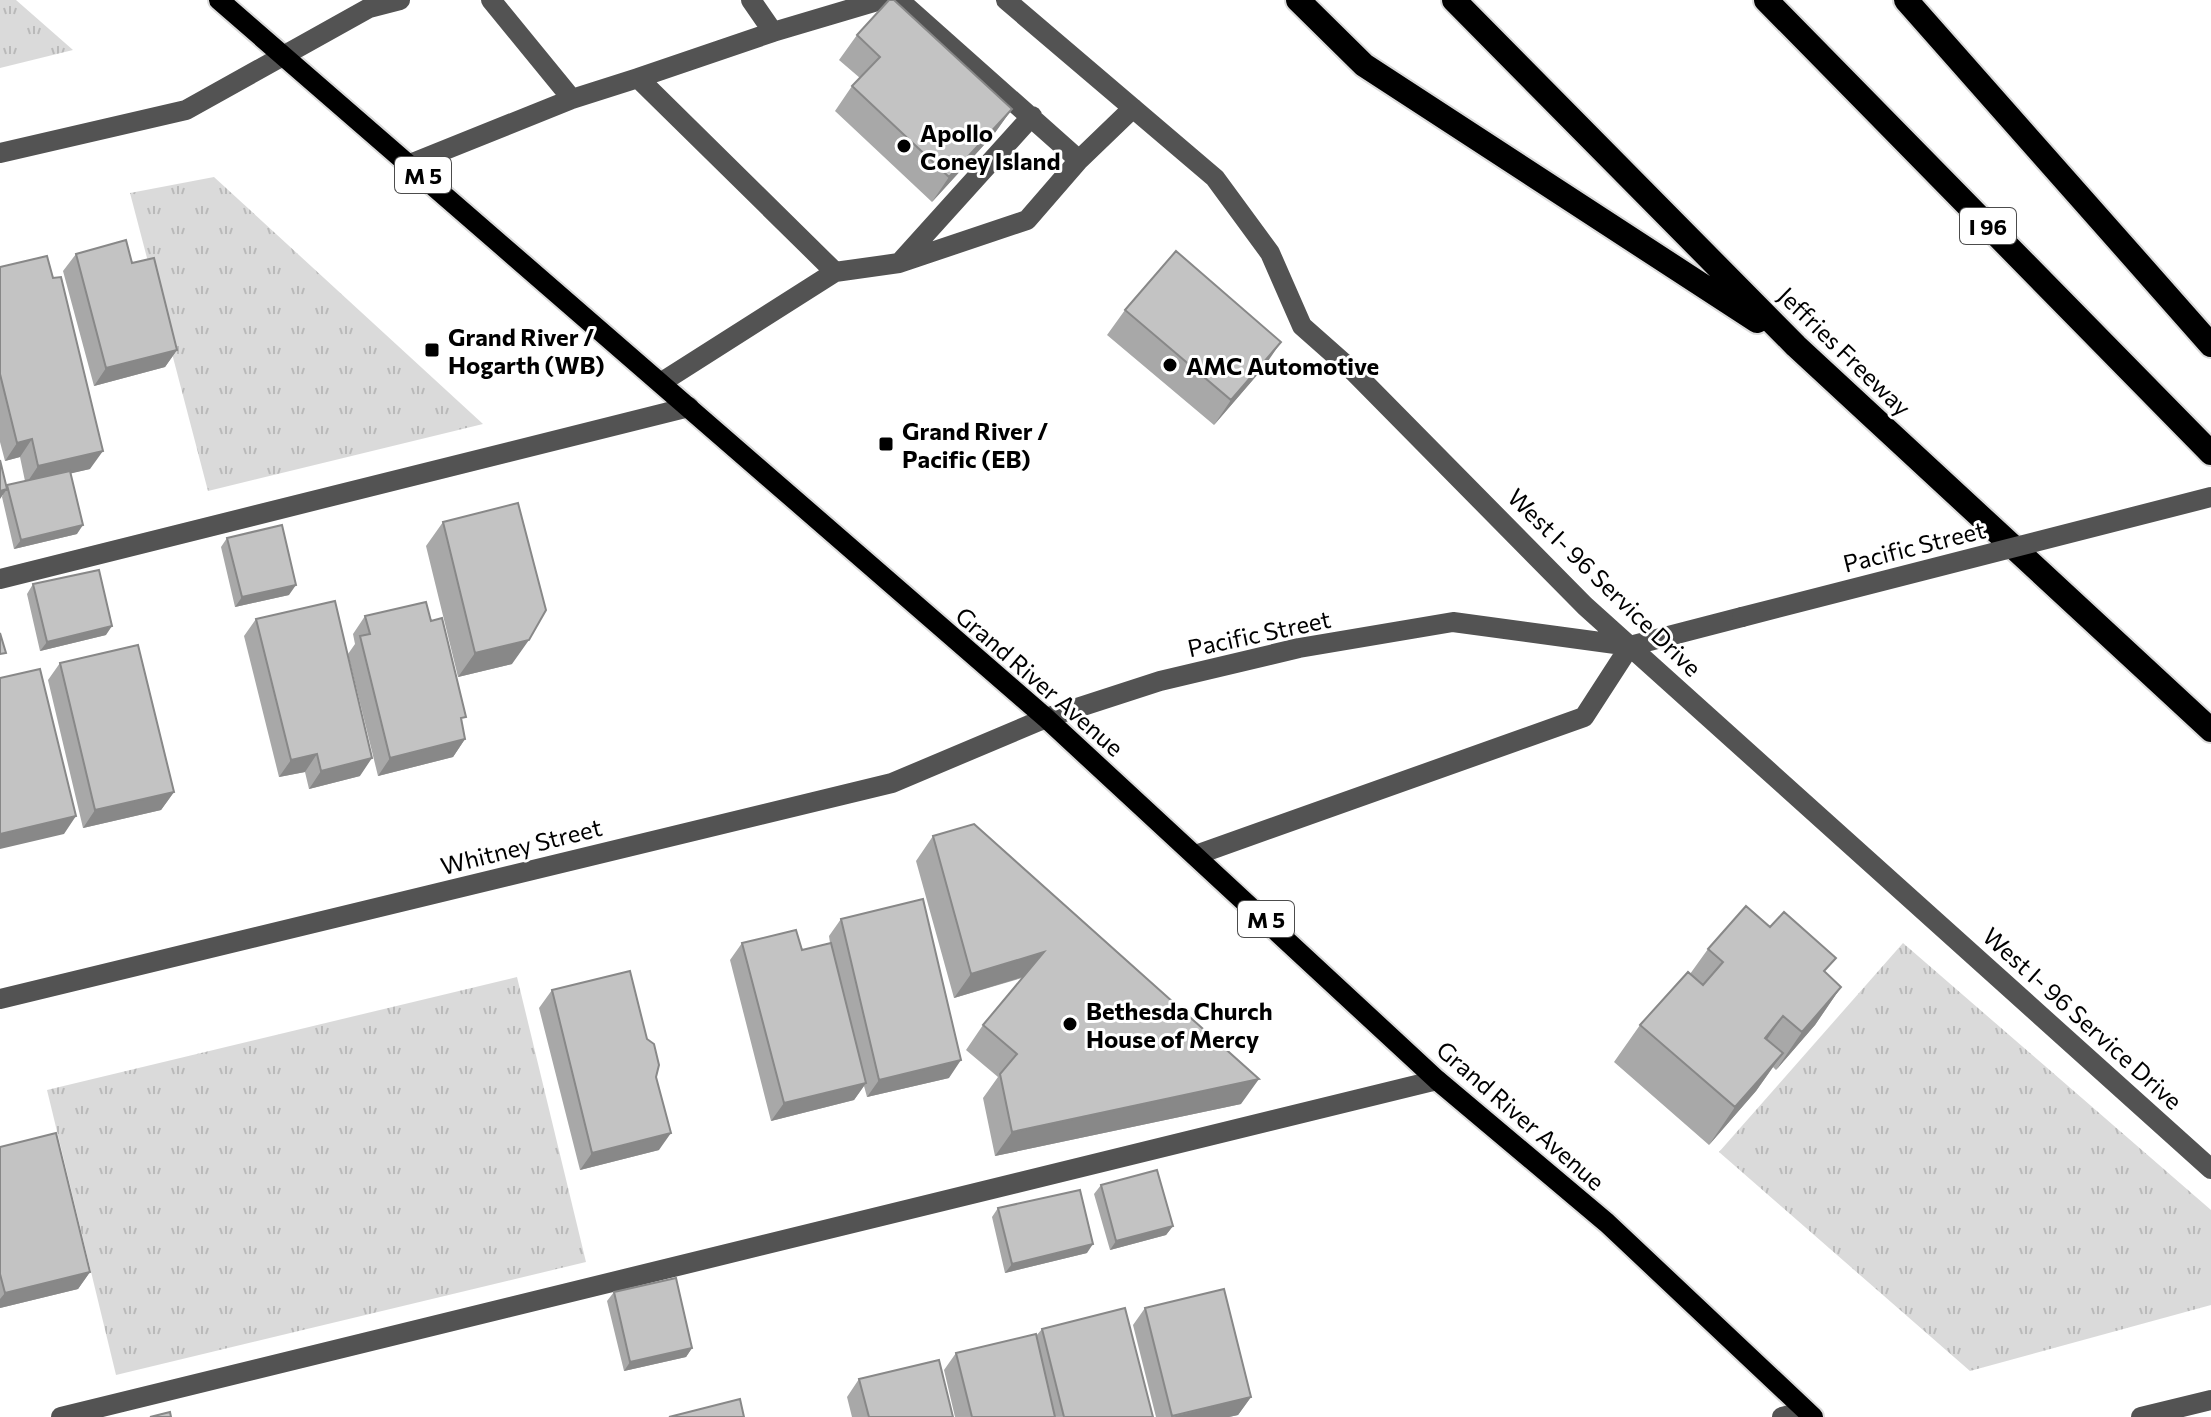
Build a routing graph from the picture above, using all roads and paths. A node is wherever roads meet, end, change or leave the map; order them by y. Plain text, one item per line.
1 (219, 0) edge
2 (400, 0) edge
3 (491, 0) edge
4 (751, 0) edge
5 (881, 0) edge
6 (899, 0) edge
7 (1006, 0) edge
8 (1298, 0) edge
9 (1454, 0) edge
10 (1766, 0) edge
11 (1906, 0) edge
12 (773, 32) junction
13 (284, 57) junction
14 (638, 78) junction
15 (572, 99) junction
16 (1133, 108) junction
17 (1032, 116) junction
18 (0, 153) edge
19 (1079, 160) junction
20 (410, 164) junction
21 (899, 263) junction
22 (835, 272) junction
23 (2211, 345) edge
24 (1796, 346) junction
25 (662, 382) junction
26 (689, 407) junction
27 (2211, 453) edge
28 (2211, 497) edge
29 (0, 579) edge
30 (1630, 646) junction
31 (1046, 718) junction
32 (2211, 730) edge
33 (1196, 855) junction
34 (0, 999) edge
35 (1437, 1080) junction
36 (2211, 1169) edge
37 (2211, 1400) edge
38 (1810, 1414) edge
39 (61, 1417) edge
40 (1782, 1417) edge
41 (2141, 1417) edge

1 - 13 main road, Grand River Avenue / M 5
2 - 13 street
3 - 15 street
4 - 12 street
5 - 12 street
6 - 17 street
7 - 16 street, West I- 96 Service Drive
8 - 24 highway
9 - 24 highway, Jeffries Freeway
10 - 27 highway, I 96
11 - 23 highway
12 - 14 street
13 - 18 street
13 - 20 main road, Grand River Avenue / M 5
14 - 15 street
14 - 22 street
15 - 20 street
16 - 19 street
16 - 30 street, West I- 96 Service Drive
17 - 19 street
17 - 21 street
19 - 21 street
20 - 25 main road, Grand River Avenue / M 5
21 - 22 street
22 - 25 street
24 - 32 highway, Jeffries Freeway
25 - 26 main road, Grand River Avenue / M 5
26 - 29 street
26 - 31 main road, Grand River Avenue / M 5
28 - 30 street, Pacific Street, bridge
30 - 31 street, Pacific Street
30 - 33 street
30 - 36 street, West I- 96 Service Drive
31 - 33 main road, Grand River Avenue / M 5
31 - 34 street, Whitney Street
33 - 35 main road, Grand River Avenue / M 5
35 - 38 main road, Grand River Avenue / M 5
35 - 39 street
37 - 41 street
38 - 40 street

